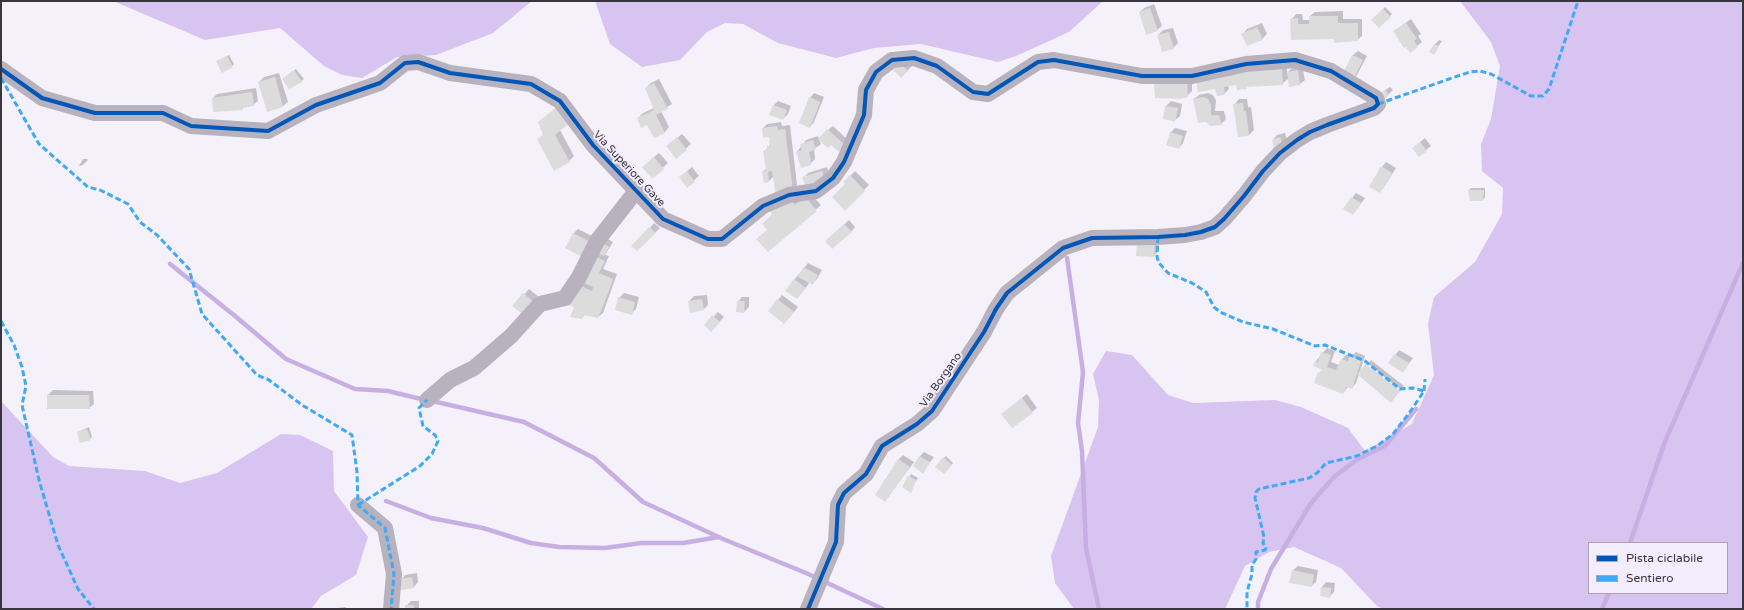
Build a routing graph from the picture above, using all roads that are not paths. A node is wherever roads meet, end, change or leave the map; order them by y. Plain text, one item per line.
1 (1, 69) edge
2 (1378, 104) joint
3 (636, 191) junction
4 (427, 400) dead end
5 (358, 505) dead end
6 (391, 609) edge
7 (808, 609) edge

1 - 3 street, Via Superiore Gave
2 - 3 street, Via Superiore Gave
2 - 7 street, Via Borgano
3 - 4 street
5 - 6 street

